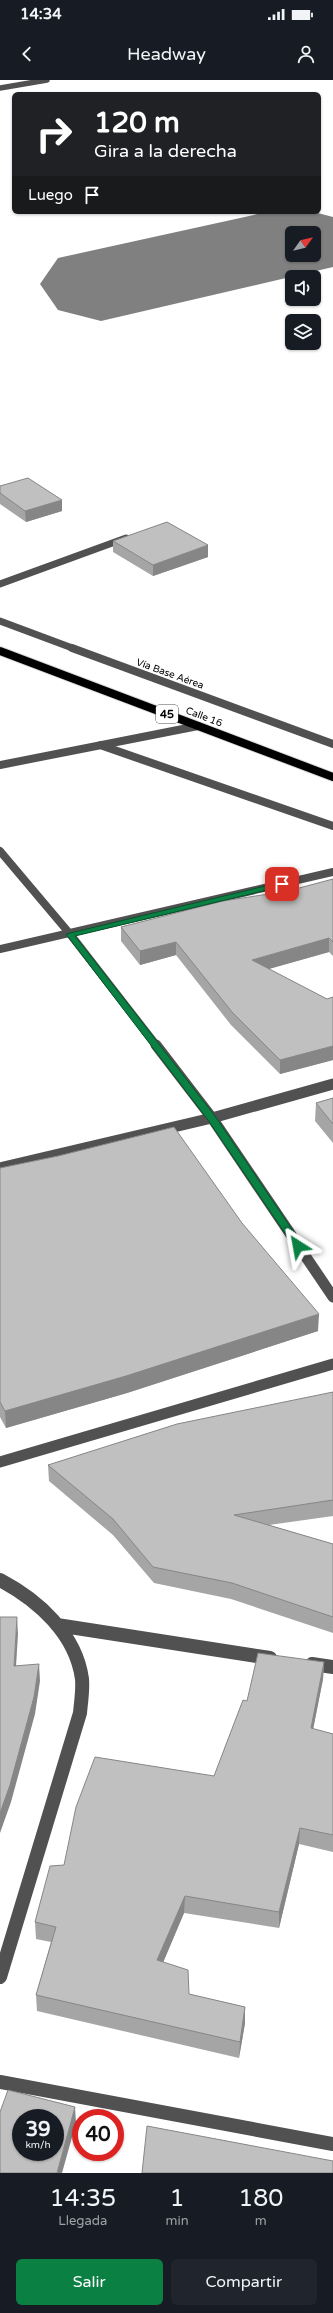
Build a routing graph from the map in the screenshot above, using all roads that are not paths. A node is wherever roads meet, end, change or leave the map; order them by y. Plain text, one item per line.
1 (47, 80) edge
2 (0, 88) edge
3 (130, 536) edge
4 (0, 584) edge
5 (0, 621) edge
6 (0, 650) edge
7 (198, 726) junction
8 (333, 744) edge
9 (100, 745) junction
10 (0, 765) edge
11 (333, 777) edge
12 (333, 826) edge
13 (0, 851) edge
14 (331, 875) edge
15 (70, 934) junction
16 (0, 949) edge
17 (333, 1084) edge
18 (212, 1118) junction
19 (0, 1168) edge
20 (333, 1297) edge
21 (333, 1364) edge
22 (0, 1462) edge
23 (0, 1580) edge
24 (57, 1626) junction
25 (286, 1660) edge
26 (301, 1663) edge
27 (333, 1668) edge
28 (0, 1977) edge
29 (0, 2082) edge
30 (333, 2144) edge

1 - 2 street
3 - 4 street
5 - 8 street, Vía Base Aérea
6 - 7 main road, Calle 16 / 45
7 - 9 street
7 - 11 main road, Calle 16 / 45
9 - 10 street
9 - 12 street
13 - 15 street
14 - 15 street
15 - 16 street
15 - 18 street
17 - 18 street
18 - 19 street
18 - 20 street
21 - 22 street
23 - 24 street
24 - 25 street
24 - 28 street
26 - 27 street
29 - 30 street

